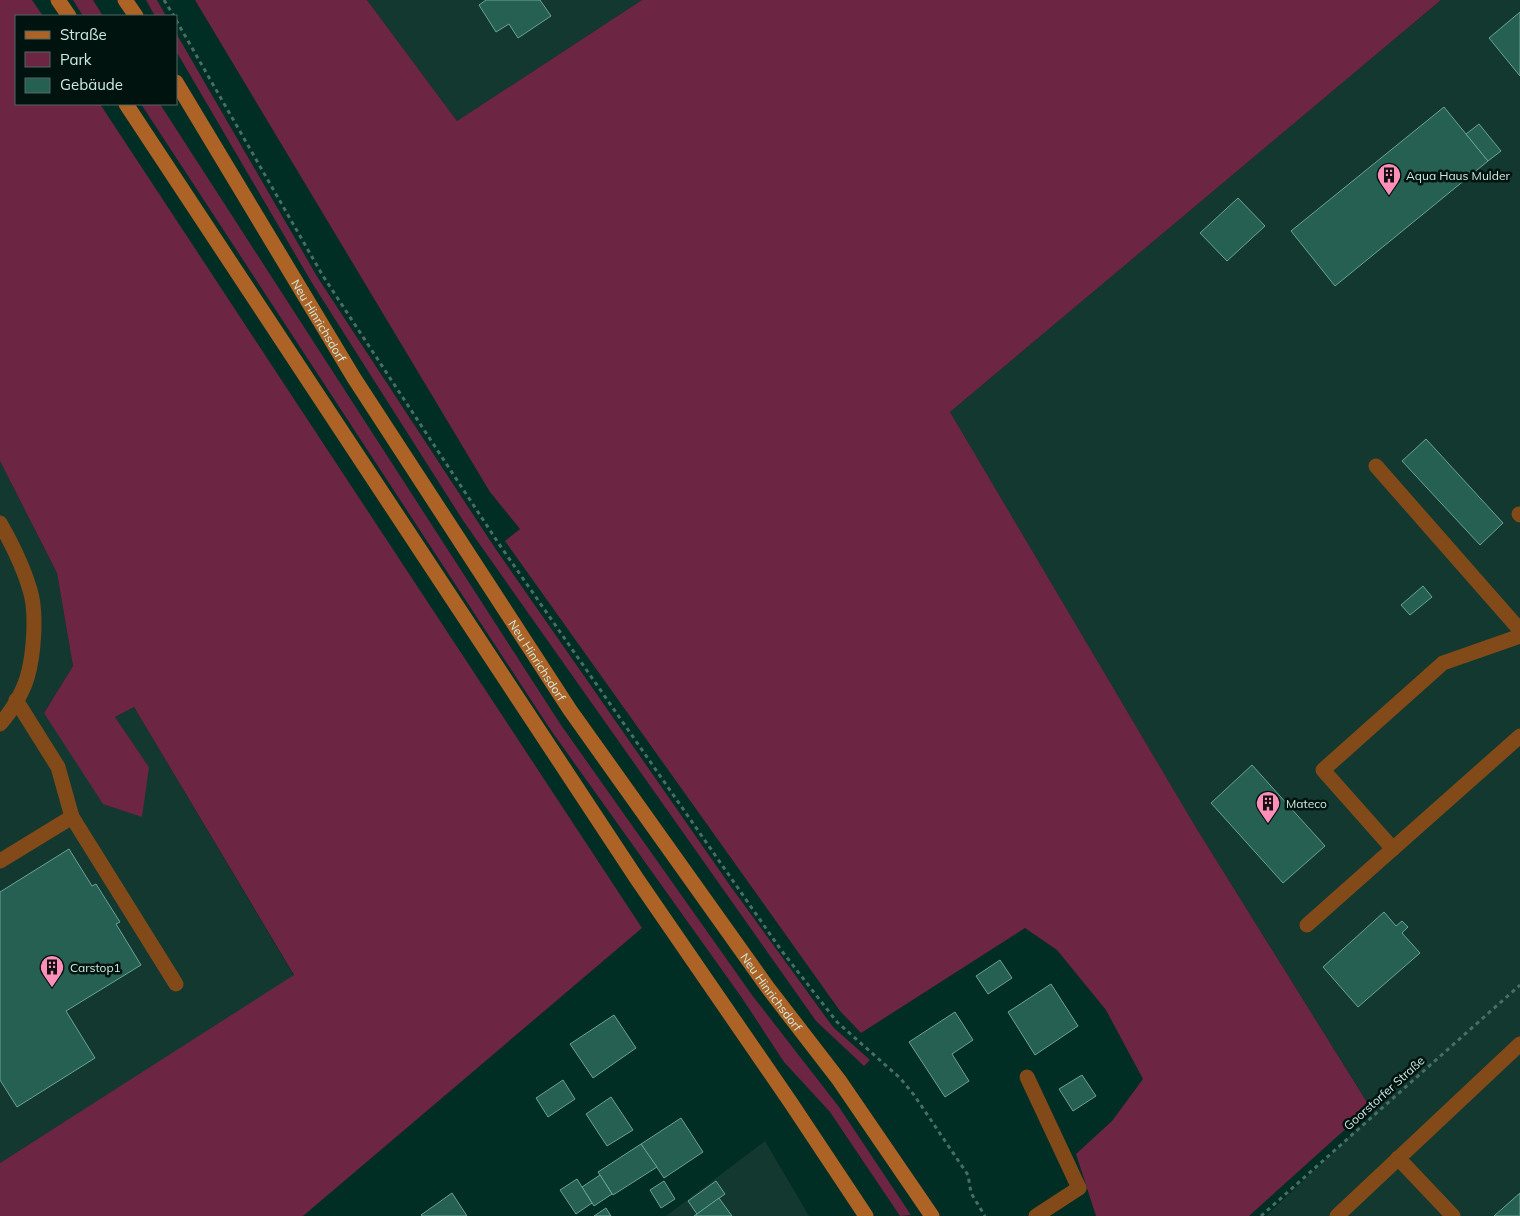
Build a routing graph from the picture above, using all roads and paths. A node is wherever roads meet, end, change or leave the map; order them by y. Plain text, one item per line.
1 (58, 0) edge
2 (125, 0) edge
3 (164, 0) edge
4 (67, 15) edge
5 (135, 15) edge
6 (173, 15) edge
7 (178, 23) edge
8 (178, 85) edge
9 (127, 105) edge
10 (1376, 466) dead end
11 (0, 523) edge
12 (1520, 630) edge
13 (1520, 636) edge
14 (16, 700) junction
15 (0, 724) edge
16 (1520, 736) edge
17 (72, 817) junction
18 (1393, 849) junction
19 (0, 861) edge
20 (1307, 925) dead end
21 (176, 984) dead end
22 (1520, 985) edge
23 (1520, 1044) edge
24 (1027, 1077) dead end
25 (1398, 1158) junction
26 (866, 1216) edge
27 (932, 1216) edge
28 (985, 1216) edge
29 (1036, 1216) edge
30 (1261, 1216) edge
31 (1337, 1216) edge
32 (1453, 1216) edge

1 - 4 main road
2 - 5 main road
3 - 6 path
7 - 28 path
8 - 27 main road, Neu Hinrichsdorf
9 - 26 main road
10 - 12 street
11 - 14 street
13 - 18 street
14 - 15 street
14 - 17 street
16 - 18 street
17 - 19 street
17 - 21 street
18 - 20 street
22 - 30 path, Goorstorfer Straße
23 - 25 street
24 - 29 street
25 - 31 street
25 - 32 street

